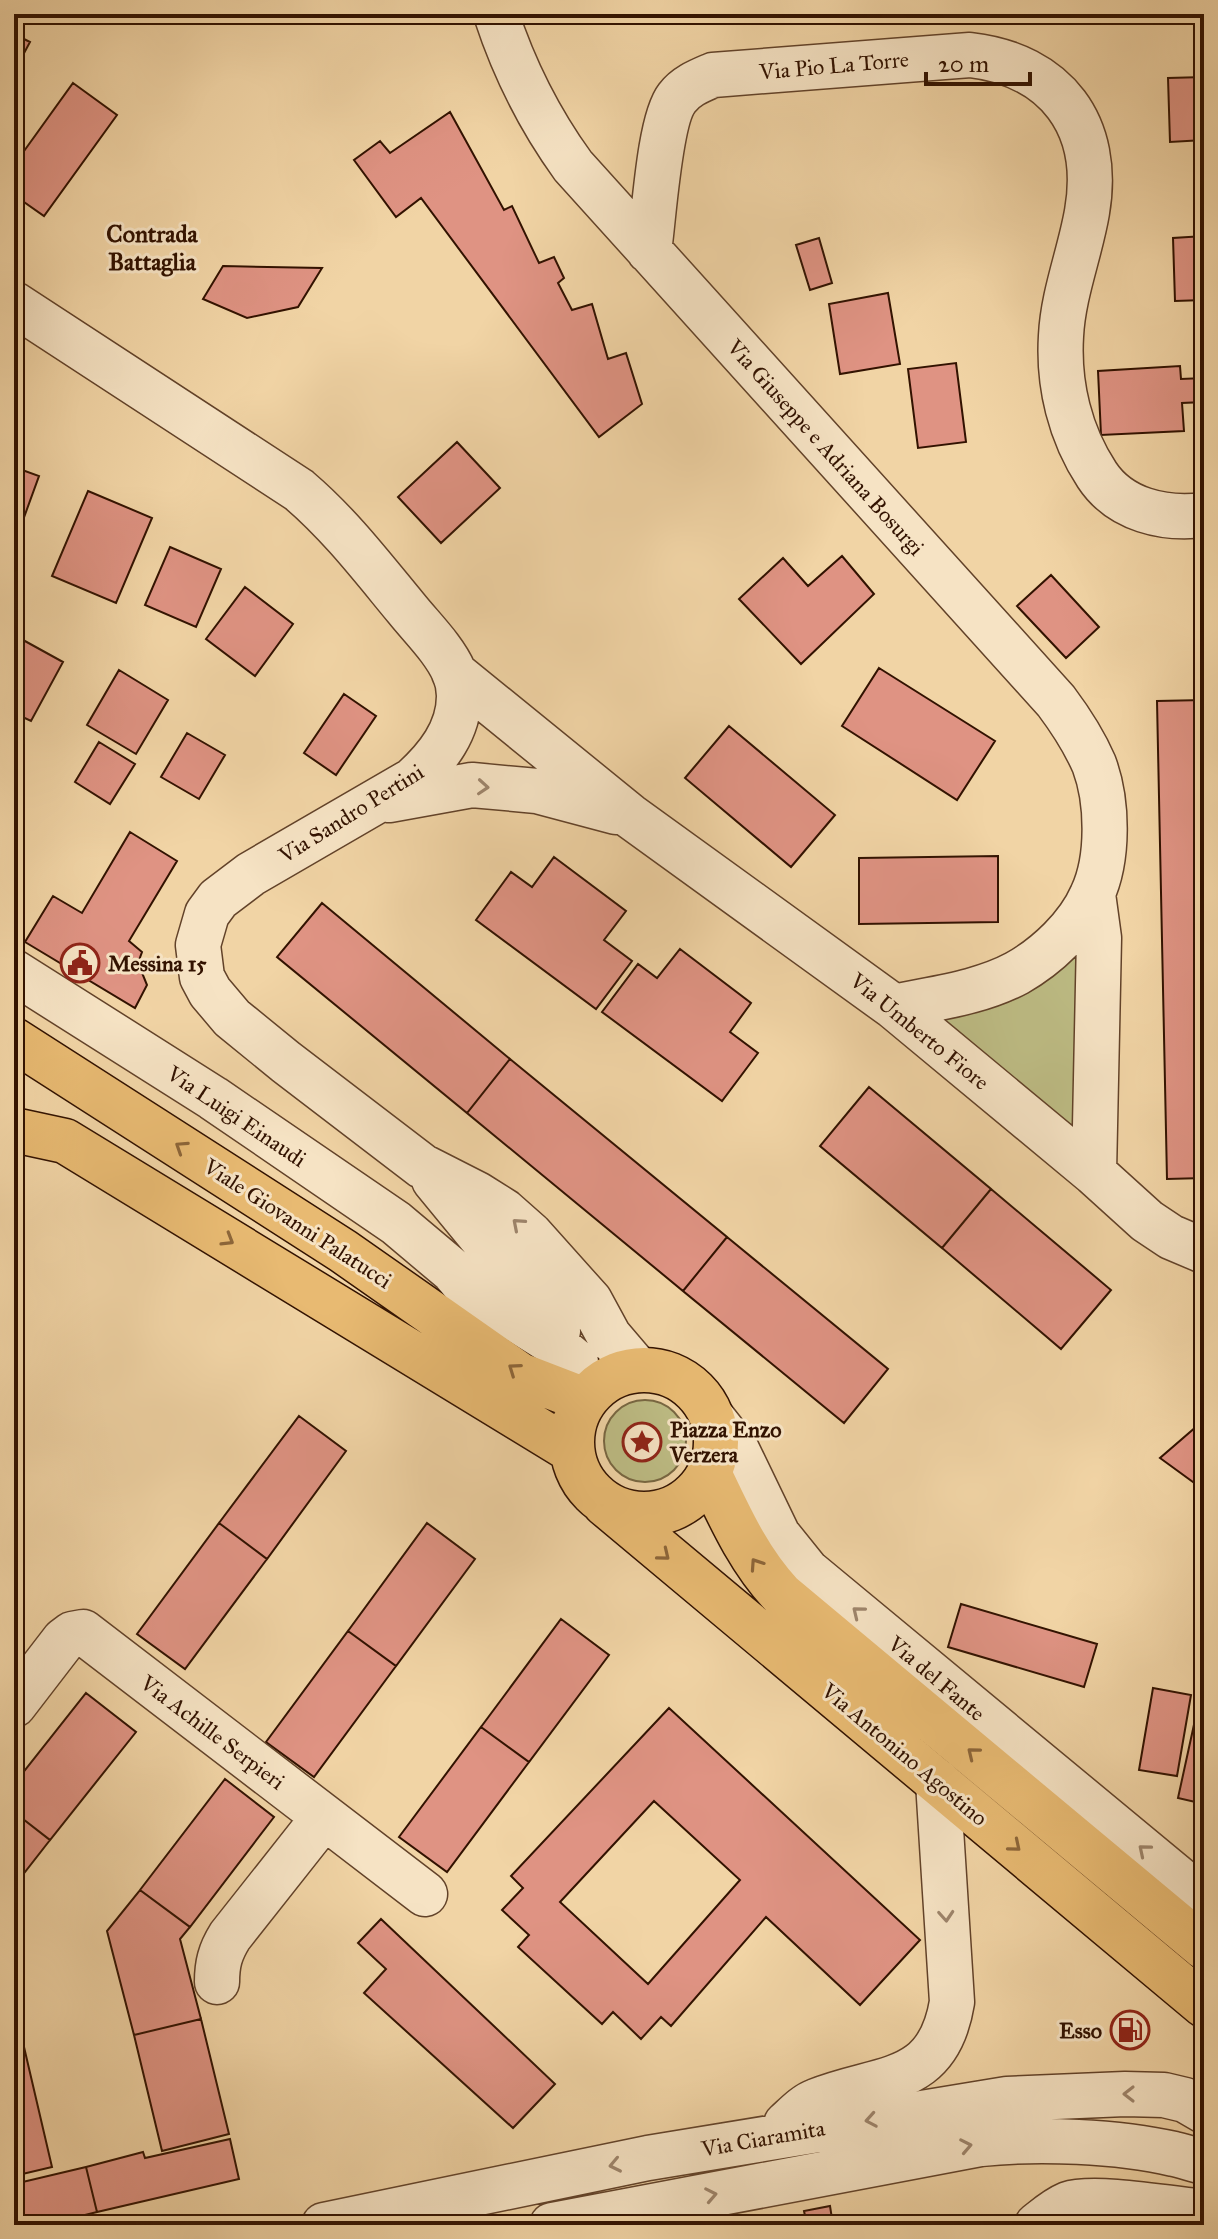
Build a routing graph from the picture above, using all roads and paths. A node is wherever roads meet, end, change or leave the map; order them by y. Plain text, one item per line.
1 (496, 14) edge
2 (649, 251) junction
3 (14, 304) edge
4 (1204, 515) edge
5 (454, 673) junction
6 (379, 801) junction
7 (630, 816) junction
8 (1093, 894) junction
9 (14, 972) edge
10 (894, 1007) junction
11 (14, 1040) edge
12 (14, 1108) edge
13 (14, 1130) edge
14 (65, 1141) junction
15 (422, 1166) junction
16 (1094, 1173) junction
17 (1204, 1251) edge
18 (453, 1271) junction
19 (512, 1278) junction
20 (592, 1371) junction
21 (714, 1420) junction
22 (571, 1450) junction
23 (709, 1473) junction
24 (605, 1504) junction
25 (14, 1705) edge
26 (938, 1782) junction
27 (324, 1817) junction
28 (425, 1894) dead end
29 (1204, 1900) edge
30 (1204, 1947) edge
31 (217, 1982) dead end
32 (1204, 2005) edge
33 (1198, 2102) edge
34 (769, 2138) junction
35 (1200, 2164) edge
36 (1204, 2212) edge
37 (434, 2214) edge
38 (324, 2225) edge
39 (552, 2225) edge
40 (1037, 2225) edge

1 - 2 street, Via Giuseppe e Adriana Bosurgi
2 - 4 street, Via Pio La Torre
2 - 8 street, Via Giuseppe e Adriana Bosurgi
3 - 5 street, Via Sandro Pertini
5 - 6 street, Via Sandro Pertini
5 - 7 street, Via Umberto Fiore
6 -> 7 street, Via Umberto Fiore
6 - 15 street, Via Sandro Pertini
7 - 10 street, Via Umberto Fiore
8 - 10 street, Via Giuseppe e Adriana Bosurgi
8 - 16 street, Via Giuseppe e Adriana Bosurgi
9 - 18 street, Via Luigi Einaudi
10 - 16 street, Via Umberto Fiore
20 -> 11 main road, Viale Giovanni Palatucci
12 - 14 street
13 - 14 main road
14 -> 22 main road
15 - 19 street
20 -> 15 street
16 - 17 street, Via Umberto Fiore
18 - 19 street
18 - 20 street, Via Luigi Einaudi
19 - 20 street
20 - 21 main road
20 - 22 main road
21 - 23 main road
29 -> 21 street, Via del Fante
22 - 24 main road
23 - 24 main road
30 -> 23 main road, Via Antonino Agostino
24 -> 26 main road, Via Antonino Agostino
25 - 27 street, Via Achille Serpieri
26 -> 32 main road, Via Antonino Agostino
26 -> 34 street
27 - 28 street, Via Achille Serpieri
27 - 31 street
33 -> 34 street, Via Ciaramita
34 -> 37 street, Via Ciaramita
39 -> 35 street, Via Ciaramita
36 - 40 street
37 - 38 street, Via Ciaramita

